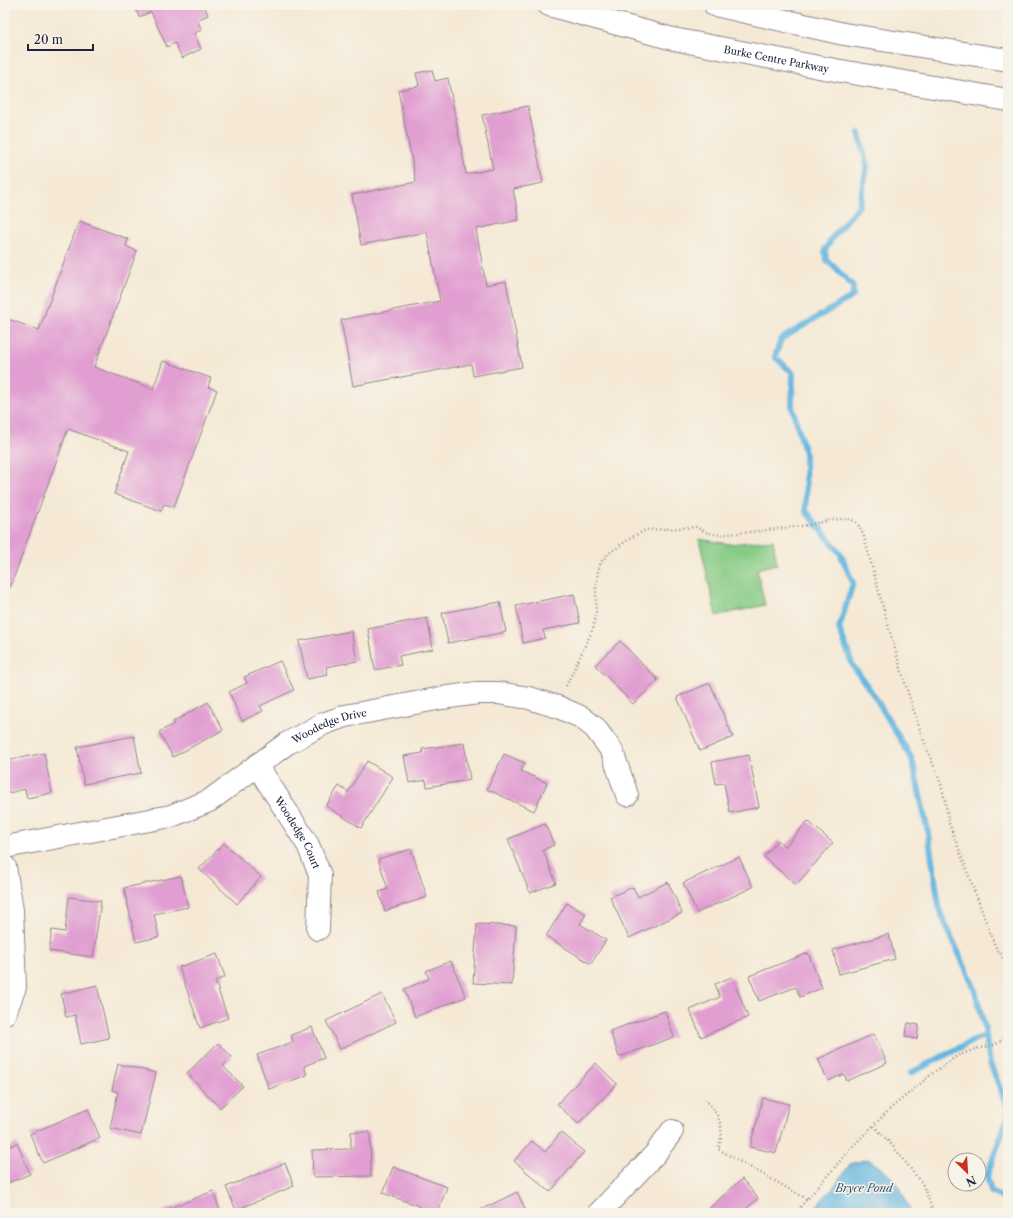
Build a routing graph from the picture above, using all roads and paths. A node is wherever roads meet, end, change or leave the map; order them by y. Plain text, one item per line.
1 (549, 5) edge
2 (715, 5) edge
3 (1008, 60) edge
4 (1008, 100) edge
5 (566, 687) dead end
6 (257, 766) junction
7 (627, 795) dead end
8 (5, 847) edge
9 (5, 867) edge
10 (318, 929) dead end
11 (1008, 961) edge
12 (5, 1013) edge
13 (1008, 1037) edge
14 (705, 1098) dead end
15 (874, 1126) junction
16 (672, 1131) dead end
17 (807, 1199) junction
18 (599, 1213) edge
19 (795, 1213) edge
20 (934, 1213) edge

1 - 4 street, Burke Centre Parkway
2 - 3 street
5 - 11 path
6 - 7 street, Woodedge Drive
6 - 8 street, Woodedge Drive
6 - 10 street, Woodedge Court
9 - 12 street
13 - 15 path
14 - 17 path
15 - 17 path
15 - 20 path
16 - 18 street
17 - 19 path

